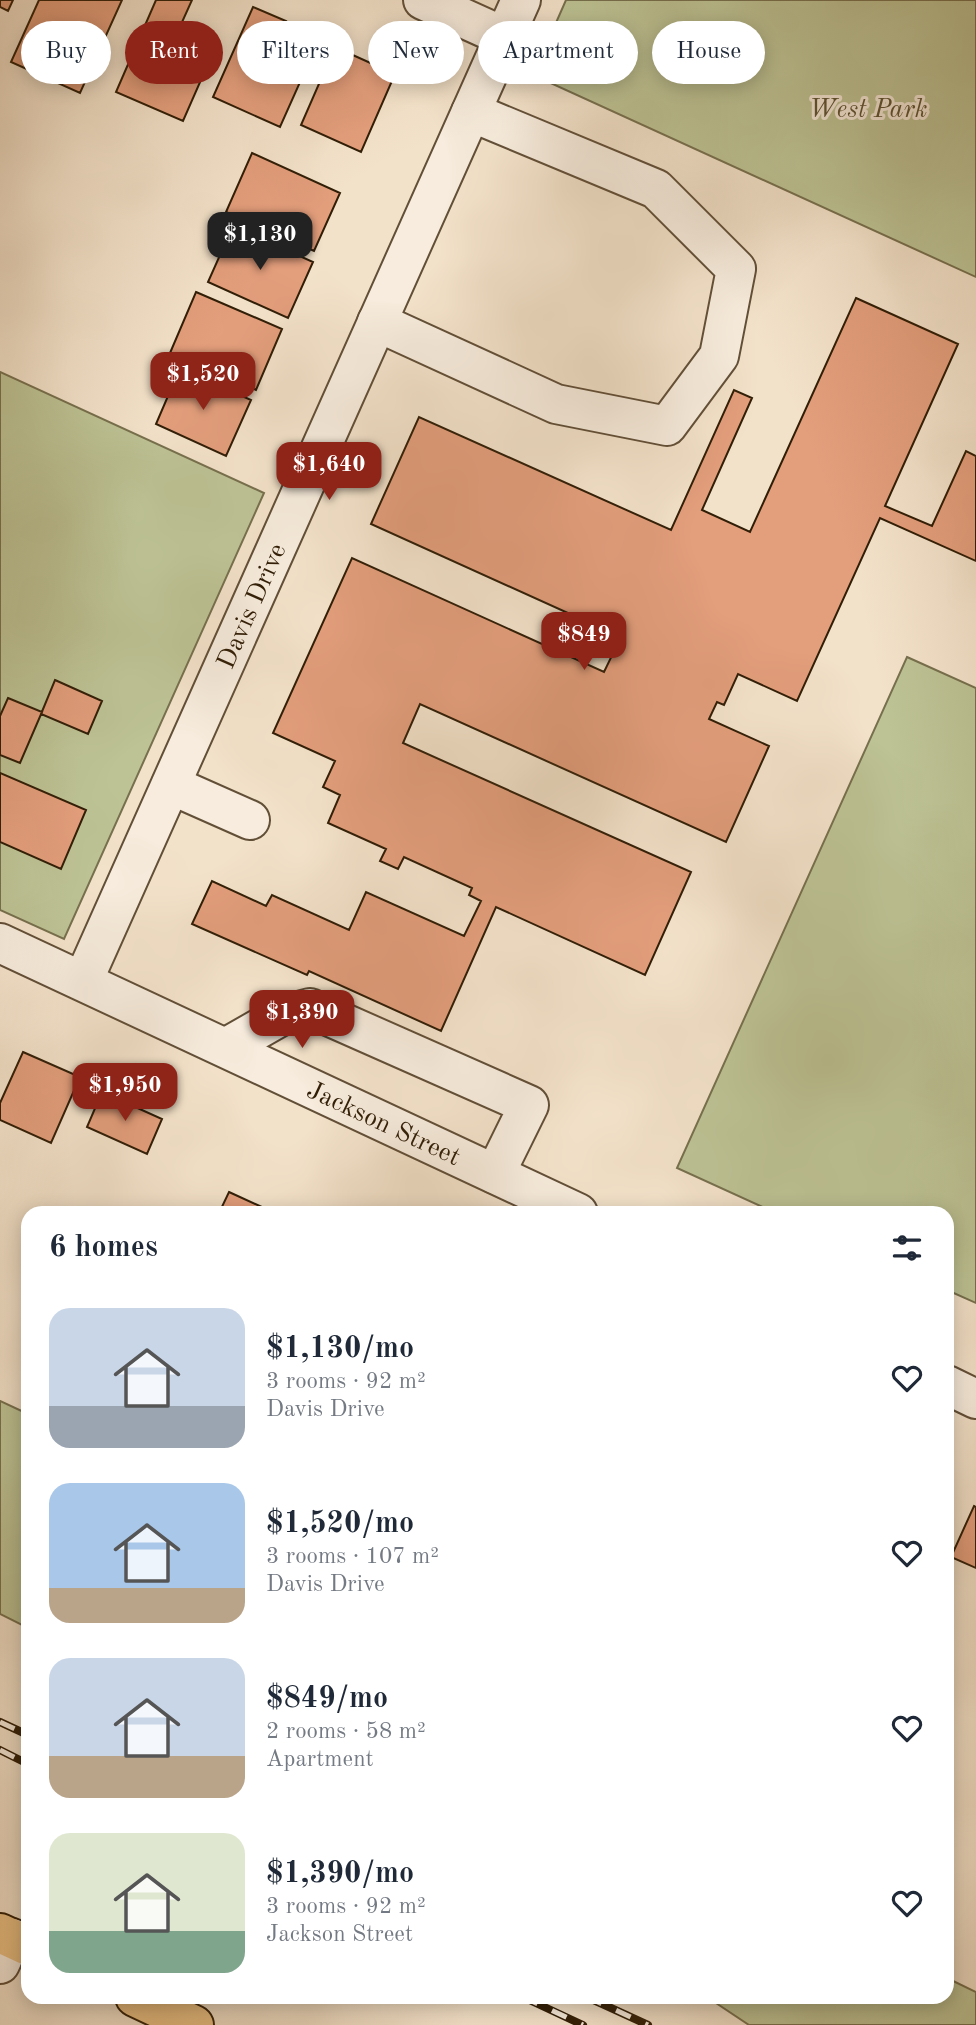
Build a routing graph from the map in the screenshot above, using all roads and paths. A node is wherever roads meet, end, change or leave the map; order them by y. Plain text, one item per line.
1 (423, 0) edge
2 (521, 0) edge
3 (512, 21) edge
4 (478, 25) edge
5 (484, 84) edge
6 (471, 112) junction
7 (377, 322) junction
8 (171, 785) junction
9 (250, 820) dead end
10 (0, 943) edge
11 (83, 981) junction
12 (227, 1047) junction
13 (495, 1174) junction
14 (563, 1206) edge
15 (954, 1388) edge
16 (976, 1399) edge
17 (150, 2004) edge
18 (194, 2025) edge

1 - 4 street
2 - 3 street, Davis Drive
5 - 6 street, Davis Drive
6 - 7 street, Davis Drive
6 - 7 street
7 - 8 street, Davis Drive
8 - 9 street
8 - 11 street, Davis Drive
10 - 11 street, Jackson Street
11 - 12 street, Jackson Street
12 - 13 street, Jackson Street
12 - 13 street
13 - 14 street, Jackson Street
15 - 16 street
17 - 18 main road

